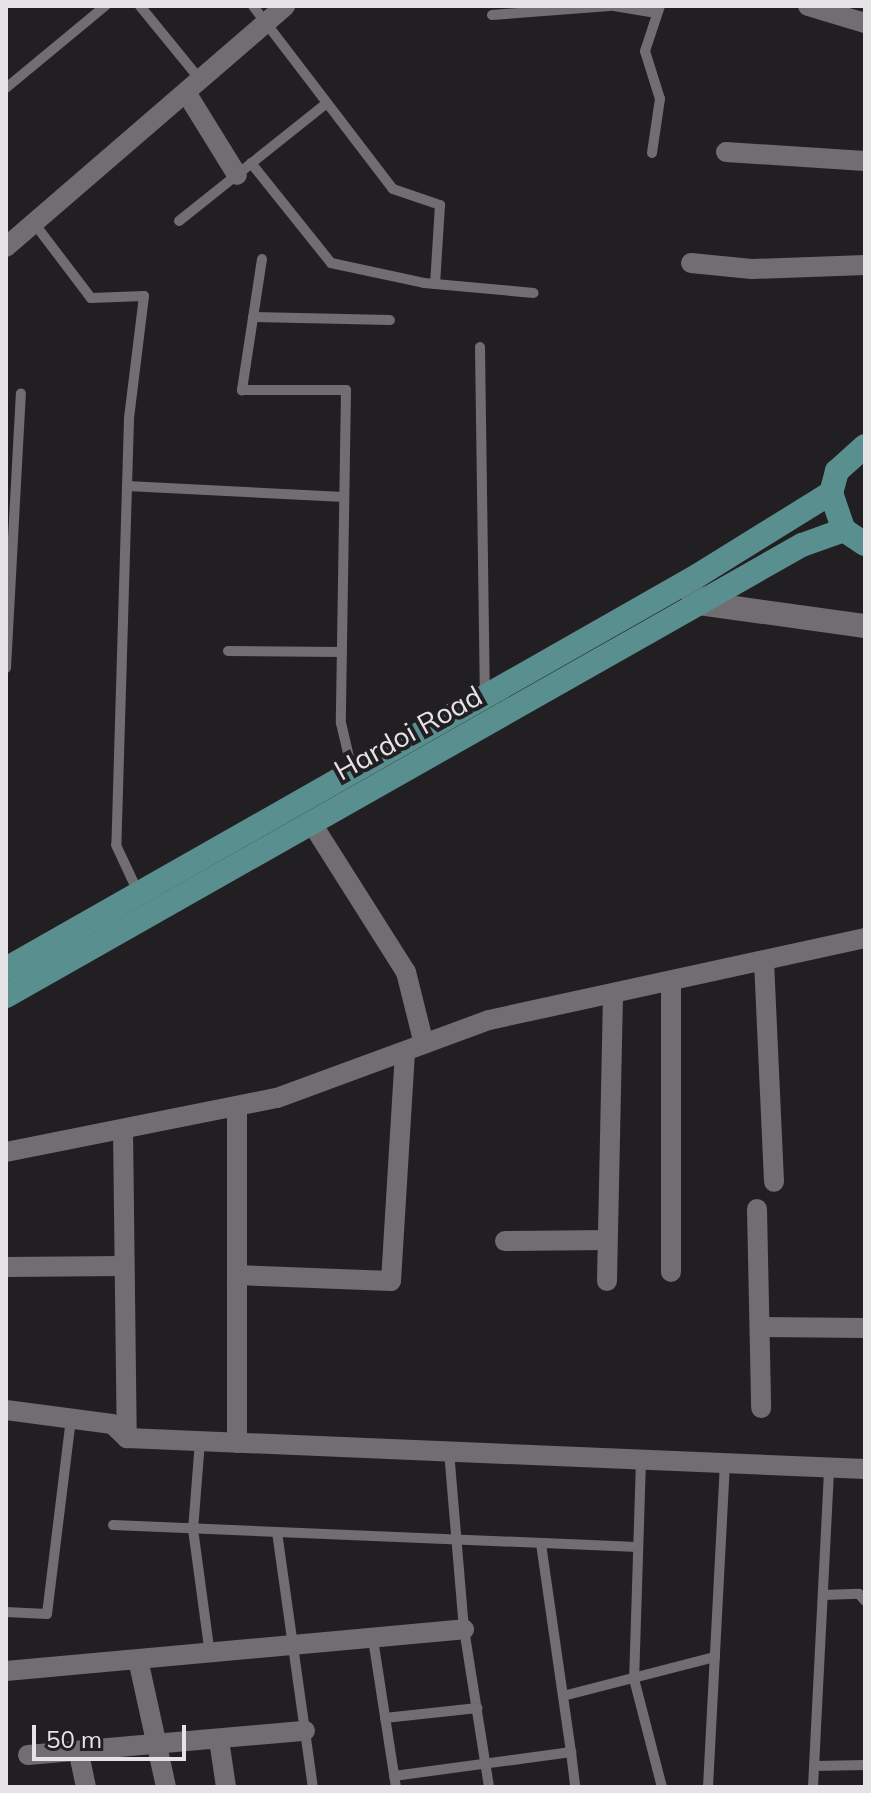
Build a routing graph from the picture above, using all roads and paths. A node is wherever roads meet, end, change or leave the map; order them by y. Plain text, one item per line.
1 (105, 6) edge
2 (140, 6) edge
3 (253, 6) edge
4 (285, 6) edge
5 (612, 6) edge
6 (808, 6) edge
7 (658, 10) edge
8 (492, 15) dead end
9 (865, 23) edge
10 (267, 24) junction
11 (6, 88) edge
12 (195, 88) junction
13 (327, 103) junction
14 (726, 152) dead end
15 (652, 153) dead end
16 (865, 161) edge
17 (244, 169) junction
18 (179, 221) dead end
19 (34, 223) junction
20 (6, 247) edge
21 (262, 259) dead end
22 (691, 263) dead end
23 (865, 265) edge
24 (435, 284) junction
25 (534, 293) dead end
26 (253, 317) junction
27 (390, 320) dead end
28 (480, 347) dead end
29 (21, 393) dead end
30 (865, 446) edge
31 (127, 486) junction
32 (831, 493) junction
33 (344, 497) junction
34 (844, 530) junction
35 (865, 544) edge
36 (685, 582) junction
37 (699, 603) junction
38 (865, 626) edge
39 (228, 651) dead end
40 (342, 652) junction
41 (6, 668) edge
42 (485, 697) junction
43 (358, 782) junction
44 (311, 822) junction
45 (138, 894) junction
46 (865, 938) edge
47 (764, 961) junction
48 (6, 969) edge
49 (671, 981) junction
50 (613, 994) junction
51 (6, 996) edge
52 (414, 1047) junction
53 (237, 1106) junction
54 (123, 1129) junction
55 (6, 1152) edge
56 (774, 1182) dead end
57 (757, 1209) dead end
58 (607, 1240) junction
59 (505, 1241) dead end
60 (124, 1266) junction
61 (6, 1267) edge
62 (671, 1272) dead end
63 (237, 1275) junction
64 (607, 1281) dead end
65 (761, 1327) junction
66 (865, 1328) edge
67 (761, 1408) dead end
68 (6, 1410) edge
69 (71, 1419) junction
70 (127, 1438) junction
71 (200, 1441) junction
72 (237, 1443) junction
73 (449, 1451) junction
74 (641, 1460) junction
75 (725, 1463) junction
76 (829, 1467) junction
77 (865, 1469) edge
78 (113, 1525) dead end
79 (193, 1529) junction
80 (277, 1532) junction
81 (457, 1540) junction
82 (541, 1543) junction
83 (638, 1547) junction
84 (823, 1595) junction
85 (865, 1601) edge
86 (6, 1612) edge
87 (464, 1629) junction
88 (373, 1639) junction
89 (292, 1648) junction
90 (210, 1656) junction
91 (715, 1657) junction
92 (139, 1664) junction
93 (6, 1671) edge
94 (634, 1679) junction
95 (563, 1696) junction
96 (477, 1708) junction
97 (385, 1718) junction
98 (305, 1731) junction
99 (219, 1740) junction
100 (157, 1746) junction
101 (571, 1752) junction
102 (79, 1754) junction
103 (28, 1755) dead end
104 (865, 1765) edge
105 (487, 1766) junction
106 (814, 1766) junction
107 (395, 1782) edge
108 (86, 1787) edge
109 (166, 1787) edge
110 (226, 1787) edge
111 (313, 1787) edge
112 (489, 1787) edge
113 (575, 1787) edge
114 (662, 1787) edge
115 (708, 1787) edge
116 (813, 1787) edge

1 - 11 lane
2 - 12 lane
3 - 10 lane
4 - 10 street
5 - 7 lane
5 - 8 lane
6 - 9 street
7 - 15 lane
10 - 12 street
10 - 13 lane
12 - 17 street
12 - 19 street
13 - 17 lane
13 - 24 lane
14 - 16 street
17 - 18 lane
17 - 24 lane
19 - 20 street
19 - 31 lane
21 - 26 lane
22 - 23 street
24 - 25 lane
26 - 27 lane
26 - 33 lane
28 - 42 lane
29 - 41 lane
30 - 32 main road
31 - 33 lane
31 - 45 lane
32 - 34 main road
32 - 36 main road, Hardoi Road
33 - 40 lane
34 - 35 main road
34 - 37 main road, Hardoi Road
36 - 37 street
36 - 42 main road, Hardoi Road
37 - 38 street
37 - 43 main road, Hardoi Road
39 - 40 lane
40 - 43 lane
42 - 43 main road, Hardoi Road
43 - 44 main road, Hardoi Road
43 - 45 main road, Hardoi Road
44 - 51 main road, Hardoi Road
44 - 52 street
45 - 48 main road, Hardoi Road
46 - 47 street
47 - 49 street
47 - 56 street
49 - 50 street
49 - 62 street
50 - 52 street
50 - 58 street
52 - 53 street
52 - 63 street
53 - 54 street
53 - 63 street
54 - 55 street
54 - 60 street
57 - 65 street
58 - 59 street
58 - 64 street
60 - 61 street
60 - 70 street
63 - 72 street
65 - 66 street
65 - 67 street
68 - 69 street
69 - 70 street
69 - 86 lane
70 - 71 street
71 - 72 street
71 - 79 lane
72 - 73 street
73 - 74 street
73 - 81 lane
74 - 75 street
74 - 83 lane
75 - 76 street
75 - 91 lane
76 - 77 street
76 - 84 lane
78 - 79 lane
79 - 80 lane
79 - 90 lane
80 - 81 lane
80 - 89 lane
81 - 82 lane
81 - 87 lane
82 - 83 lane
82 - 95 lane
83 - 94 lane
84 - 85 lane
84 - 106 lane
87 - 88 street
87 - 96 lane
88 - 89 street
88 - 97 lane
89 - 90 street
89 - 98 lane
90 - 92 street
91 - 94 lane
91 - 115 lane
92 - 93 street
92 - 100 street
94 - 95 lane
94 - 114 lane
95 - 101 lane
96 - 97 lane
96 - 105 lane
97 - 107 lane
98 - 99 street
98 - 111 lane
99 - 100 street
99 - 110 street
100 - 102 street
100 - 109 street
101 - 105 lane
101 - 113 lane
102 - 103 street
102 - 108 street
104 - 106 lane
105 - 107 lane
105 - 112 lane
106 - 116 lane

